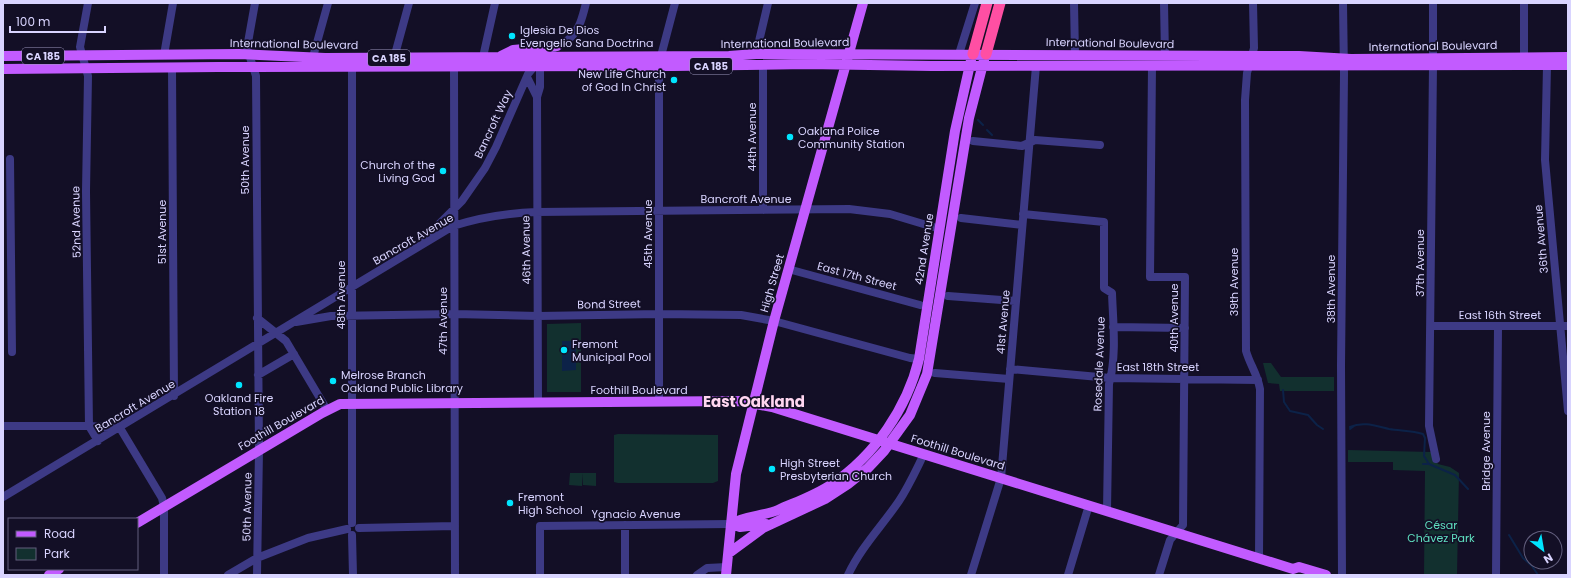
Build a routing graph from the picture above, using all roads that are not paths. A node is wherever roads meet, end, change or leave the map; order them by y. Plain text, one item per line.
1 (88, 3) edge
2 (173, 3) edge
3 (255, 3) edge
4 (328, 3) edge
5 (409, 3) edge
6 (495, 3) edge
7 (586, 3) edge
8 (675, 3) edge
9 (768, 3) edge
10 (863, 3) edge
11 (975, 3) edge
12 (987, 3) edge
13 (1000, 3) edge
14 (1074, 3) edge
15 (1164, 3) edge
16 (1253, 3) edge
17 (1343, 3) edge
18 (1432, 3) edge
19 (1524, 3) edge
20 (558, 46) junction
21 (756, 54) junction
22 (959, 54) junction
23 (973, 54) junction
24 (986, 54) junction
25 (164, 55) junction
26 (249, 55) junction
27 (849, 55) junction
28 (1075, 55) junction
29 (3, 56) edge
30 (82, 56) junction
31 (1165, 56) junction
32 (313, 57) junction
33 (483, 57) junction
34 (499, 57) junction
35 (1524, 57) junction
36 (1568, 57) edge
37 (394, 58) junction
38 (1250, 61) junction
39 (660, 62) junction
40 (1344, 62) junction
41 (1433, 62) junction
42 (539, 63) junction
43 (763, 64) junction
44 (846, 66) junction
45 (970, 66) junction
46 (982, 66) junction
47 (1036, 66) junction
48 (1152, 66) junction
49 (1547, 66) junction
50 (1568, 66) edge
51 (254, 67) junction
52 (352, 67) junction
53 (454, 67) junction
54 (172, 68) junction
55 (3, 69) edge
56 (86, 69) junction
57 (527, 77) junction
58 (537, 97) junction
59 (973, 142) dead end
60 (1029, 143) junction
61 (1100, 146) dead end
62 (10, 160) dead end
63 (6, 188) edge
64 (806, 209) junction
65 (453, 210) junction
66 (659, 210) junction
67 (763, 210) junction
68 (537, 212) junction
69 (1023, 214) junction
70 (961, 218) dead end
71 (1022, 225) junction
72 (453, 226) junction
73 (940, 229) junction
74 (412, 251) junction
75 (788, 269) junction
76 (944, 272) junction
77 (352, 286) junction
78 (948, 296) dead end
79 (1016, 301) junction
80 (920, 305) dead end
81 (454, 314) junction
82 (660, 314) junction
83 (353, 316) junction
84 (538, 316) junction
85 (257, 318) junction
86 (774, 320) junction
87 (295, 322) junction
88 (1431, 326) junction
89 (1564, 326) edge
90 (1498, 327) junction
91 (1113, 328) junction
92 (1185, 328) junction
93 (277, 334) junction
94 (933, 343) junction
95 (257, 346) junction
96 (12, 352) dead end
97 (294, 354) junction
98 (918, 359) junction
99 (1010, 369) junction
100 (935, 373) dead end
101 (258, 375) junction
102 (1110, 378) junction
103 (1185, 378) junction
104 (1009, 379) junction
105 (1258, 380) junction
106 (174, 396) junction
107 (454, 402) junction
108 (538, 402) junction
109 (659, 402) junction
110 (353, 403) junction
111 (754, 403) junction
112 (327, 410) junction
113 (1568, 410) edge
114 (3, 426) edge
115 (89, 426) junction
116 (120, 428) junction
117 (878, 440) junction
118 (98, 441) junction
119 (891, 444) junction
120 (259, 450) junction
121 (924, 454) junction
122 (1436, 459) dead end
123 (1001, 478) junction
124 (3, 497) edge
125 (1089, 505) junction
126 (164, 507) junction
127 (1107, 511) junction
128 (783, 519) junction
129 (138, 522) edge
130 (731, 524) junction
131 (625, 525) junction
132 (455, 526) junction
133 (350, 529) junction
134 (1176, 533) junction
135 (729, 553) junction
136 (257, 558) junction
137 (1259, 558) junction
138 (727, 571) edge
139 (1296, 572) edge
140 (164, 575) edge
141 (228, 575) edge
142 (257, 575) edge
143 (353, 575) edge
144 (455, 575) edge
145 (540, 575) edge
146 (625, 575) edge
147 (697, 575) edge
148 (848, 575) edge
149 (971, 575) edge
150 (1068, 575) edge
151 (1160, 575) edge
152 (1326, 575) edge
153 (1342, 575) edge
154 (1496, 575) edge

1 - 30 street, 52nd Avenue
2 - 25 street
3 - 26 street, 50th Avenue
4 - 32 street
5 - 37 street
6 - 33 street
7 - 20 street
8 - 39 street, 45th Avenue
9 - 21 street
10 - 27 main road, High Street
11 - 22 street
12 - 23 highway
13 - 24 highway
14 - 28 street
15 - 31 street
16 - 38 street, 39th Avenue
17 - 40 street, 38th Avenue
18 - 41 street, 37th Avenue
19 - 35 street
20 - 34 main road
20 - 42 street
21 - 27 main road, International Boulevard / CA 185
21 - 39 main road, International Boulevard / CA 185
22 - 23 main road, International Boulevard / CA 185
22 - 27 main road, International Boulevard / CA 185
23 - 24 main road, International Boulevard
23 - 45 main road, 42nd Avenue
24 - 28 main road, International Boulevard
24 - 46 main road
25 - 26 main road, International Boulevard / CA 185
25 - 30 main road, International Boulevard / CA 185
26 - 32 main road, International Boulevard / CA 185
26 - 51 street, 50th Avenue
27 - 44 main road, High Street
28 - 31 main road, International Boulevard
29 - 30 main road, International Boulevard / CA 185
30 - 56 street, 52nd Avenue
31 - 38 main road, International Boulevard
32 - 37 main road, International Boulevard / CA 185
33 - 34 main road, International Boulevard / CA 185
33 - 37 main road, International Boulevard / CA 185
34 - 42 main road, International Boulevard / CA 185
35 - 36 main road, International Boulevard
35 - 41 main road, International Boulevard
38 - 40 main road, International Boulevard
38 - 48 main road, International Boulevard
38 - 105 street, 39th Avenue
39 - 42 main road, International Boulevard / CA 185
39 - 43 main road, International Boulevard / CA 185
39 - 66 street, 45th Avenue
40 - 41 main road, International Boulevard
40 - 153 street, 38th Avenue
41 - 49 main road, International Boulevard
41 - 88 street, 37th Avenue
42 - 53 main road, International Boulevard / CA 185
42 - 57 street
42 - 58 street, 46th Avenue
43 - 44 main road, International Boulevard / CA 185
43 - 67 street, 44th Avenue
44 - 45 main road, International Boulevard / CA 185
44 - 64 main road, High Street
45 - 46 main road, International Boulevard / CA 185
45 - 73 main road, 42nd Avenue
46 - 47 main road, International Boulevard
46 - 76 main road
47 - 48 main road, International Boulevard
47 - 60 street, 41st Avenue
48 - 92 street, 40th Avenue
49 - 50 main road, International Boulevard
49 - 89 street, 36th Avenue
51 - 52 main road, International Boulevard / CA 185
51 - 54 main road, International Boulevard / CA 185
51 - 85 street, 50th Avenue
52 - 53 main road, International Boulevard / CA 185
52 - 77 street, 48th Avenue
53 - 65 street, 47th Avenue
54 - 56 main road, International Boulevard / CA 185
54 - 106 street, 51st Avenue
55 - 56 main road, International Boulevard / CA 185
56 - 115 street, 52nd Avenue
57 - 58 street, 46th Avenue
57 - 65 street, Bancroft Way
58 - 68 street, 46th Avenue
59 - 60 street
60 - 61 street
60 - 69 street, 41st Avenue
62 - 63 street
63 - 96 street
64 - 67 street, Bancroft Avenue
64 - 73 street, Bancroft Avenue
64 - 75 main road, High Street
65 - 72 street, 47th Avenue
65 - 74 street, Bancroft Way
66 - 67 street, Bancroft Avenue
66 - 68 street, Bancroft Avenue
66 - 82 street, 45th Avenue
68 - 72 street, Bancroft Avenue
68 - 84 street, 46th Avenue
69 - 71 street, 41st Avenue
69 - 91 street, Rosedale Avenue
70 - 71 street
71 - 79 street, 41st Avenue
72 - 74 street, Bancroft Avenue
72 - 81 street, 47th Avenue
73 - 76 main road
73 - 98 main road, 42nd Avenue
74 - 77 street, Bancroft Avenue
75 - 80 street, East 17th Street
75 - 86 main road, High Street
76 - 94 main road
77 - 83 street, 48th Avenue
77 - 87 street, Bancroft Avenue
78 - 79 street
79 - 99 street, 41st Avenue
81 - 83 street, Bond Street
81 - 84 street, Bond Street
81 - 107 street, 47th Avenue
82 - 84 street, Bond Street
82 - 86 street, Bond Street
82 - 109 street, 45th Avenue
83 - 87 street, Bond Street
83 - 110 street, 48th Avenue
84 - 108 street, 46th Avenue
85 - 93 street
85 - 95 street, 50th Avenue
86 - 98 street, Bond Street
86 - 111 main road, High Street
87 - 93 street, Bancroft Avenue
88 - 90 street, East 16th Street
88 - 122 street, 37th Avenue
89 - 90 street, East 16th Street
89 - 113 street, 36th Avenue
90 - 154 street, Bridge Avenue
91 - 92 street
91 - 102 street, Rosedale Avenue
92 - 103 street, 40th Avenue
93 - 95 street, Bancroft Avenue
93 - 97 street
94 - 98 main road
94 - 119 main road
95 - 101 street, 50th Avenue
95 - 106 street, Bancroft Avenue
97 - 101 street
97 - 112 street
98 - 117 main road, 42nd Avenue
99 - 102 street, East 18th Street
99 - 104 street, 41st Avenue
100 - 104 street
101 - 120 street, 50th Avenue
102 - 103 street, East 18th Street
102 - 127 street, Rosedale Avenue
103 - 105 street, East 18th Street
103 - 134 street, 40th Avenue
104 - 123 street, 41st Avenue
105 - 137 street, 39th Avenue
106 - 116 street, Bancroft Avenue
107 - 108 main road, Foothill Boulevard
107 - 110 main road, Foothill Boulevard
107 - 132 street, 47th Avenue
108 - 109 main road, Foothill Boulevard
109 - 111 main road, Foothill Boulevard
110 - 112 main road, Foothill Boulevard
110 - 133 street, 48th Avenue
111 - 117 main road, Foothill Boulevard
111 - 130 main road, High Street
112 - 120 main road, Foothill Boulevard
114 - 115 street
115 - 116 street
115 - 118 street
116 - 118 street, Bancroft Avenue
116 - 126 street
117 - 119 main road, Foothill Boulevard
117 - 130 main road, 42nd Avenue
118 - 124 street, Bancroft Avenue
119 - 121 main road, Foothill Boulevard
119 - 128 main road
120 - 126 main road, Foothill Boulevard
120 - 136 street, 50th Avenue
121 - 123 main road, Foothill Boulevard
121 - 148 street
123 - 125 main road, Foothill Boulevard
123 - 149 street, 41st Avenue
125 - 127 main road, Foothill Boulevard
125 - 150 street
126 - 129 main road, Foothill Boulevard
126 - 140 street
127 - 134 main road, Foothill Boulevard
128 - 130 main road
128 - 135 main road
130 - 131 street, Ygnacio Avenue
130 - 135 main road, High Street
131 - 145 street, Ygnacio Avenue
131 - 146 street
132 - 133 street
132 - 144 street, 47th Avenue
133 - 136 street
133 - 143 street, 48th Avenue
134 - 137 main road, Foothill Boulevard
134 - 151 street, 40th Avenue
135 - 138 main road, High Street
136 - 141 street
136 - 142 street, 50th Avenue
137 - 139 main road, Foothill Boulevard
138 - 147 street
139 - 152 main road, Foothill Boulevard

